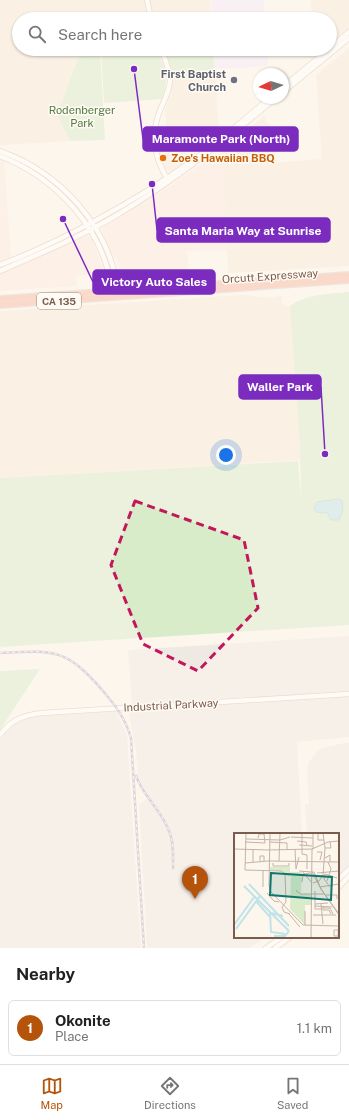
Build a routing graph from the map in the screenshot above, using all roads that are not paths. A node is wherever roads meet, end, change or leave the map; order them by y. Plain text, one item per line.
1 (147, 0) edge
2 (150, 12) edge
3 (349, 32) edge
4 (349, 38) edge
5 (337, 42) edge
6 (337, 48) edge
7 (163, 56) edge
8 (320, 56) edge
9 (327, 56) edge
10 (289, 82) edge
11 (289, 87) edge
12 (263, 104) edge
13 (269, 104) edge
14 (0, 151) edge
15 (0, 156) edge
16 (168, 180) junction
17 (91, 222) junction
18 (86, 224) junction
19 (92, 228) junction
20 (0, 265) edge
21 (0, 271) edge
22 (349, 275) edge
23 (349, 280) edge
24 (115, 294) junction
25 (0, 299) edge
26 (0, 306) edge
27 (349, 694) edge
28 (0, 735) edge
29 (349, 869) edge
30 (349, 876) edge
31 (339, 879) edge
32 (339, 887) edge
33 (281, 938) edge
34 (289, 938) edge
35 (266, 948) edge
36 (275, 948) edge

1 - 2 main road
3 - 5 main road
4 - 6 main road
7 - 16 main road
8 - 10 main road
9 - 11 main road
12 - 16 main road
13 - 16 main road
14 - 17 main road
15 - 18 main road
16 - 17 main road
16 - 19 main road
17 - 18 main road
17 - 19 main road
18 - 19 main road
18 - 20 main road
19 - 21 main road
19 - 24 main road
22 - 24 highway, Orcutt Expressway / CA 135
23 - 24 highway, Orcutt Expressway / CA 135
24 - 25 highway, Orcutt Expressway / CA 135
24 - 26 highway, Orcutt Expressway / CA 135
27 - 28 main road, Industrial Parkway
29 - 31 main road
30 - 32 main road
33 - 35 main road
34 - 36 main road

